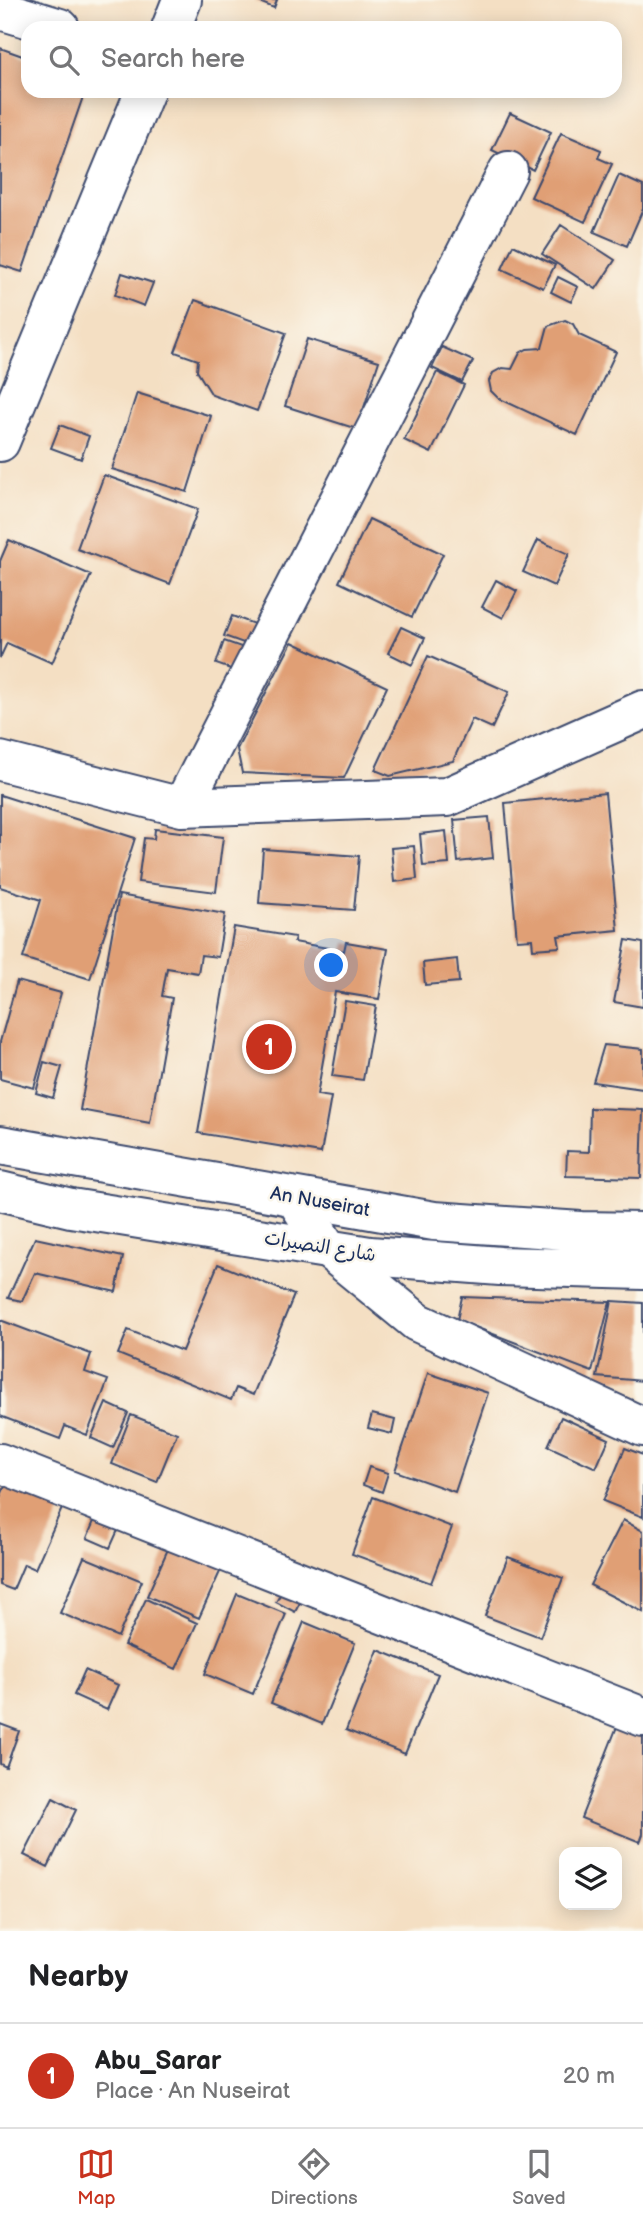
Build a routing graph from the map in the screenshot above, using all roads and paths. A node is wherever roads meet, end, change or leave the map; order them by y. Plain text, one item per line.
1 (182, 0) edge
2 (0, 10) edge
3 (37, 21) edge
4 (174, 21) edge
5 (142, 98) edge
6 (508, 171) dead end
7 (0, 442) edge
8 (643, 710) edge
9 (0, 761) edge
10 (183, 807) junction
11 (0, 1146) edge
12 (0, 1191) edge
13 (295, 1198) junction
14 (643, 1232) edge
15 (327, 1249) junction
16 (643, 1270) edge
17 (643, 1427) edge
18 (0, 1463) edge
19 (643, 1717) edge

1 - 4 street
2 - 3 street
5 - 7 street
6 - 10 street
8 - 10 street
9 - 10 street
11 - 13 street, An Nuseirat
12 - 15 street, شارع النصيرات
13 - 14 street, An Nuseirat
13 - 15 street
15 - 16 street, شارع النصيرات
15 - 17 street
18 - 19 street

